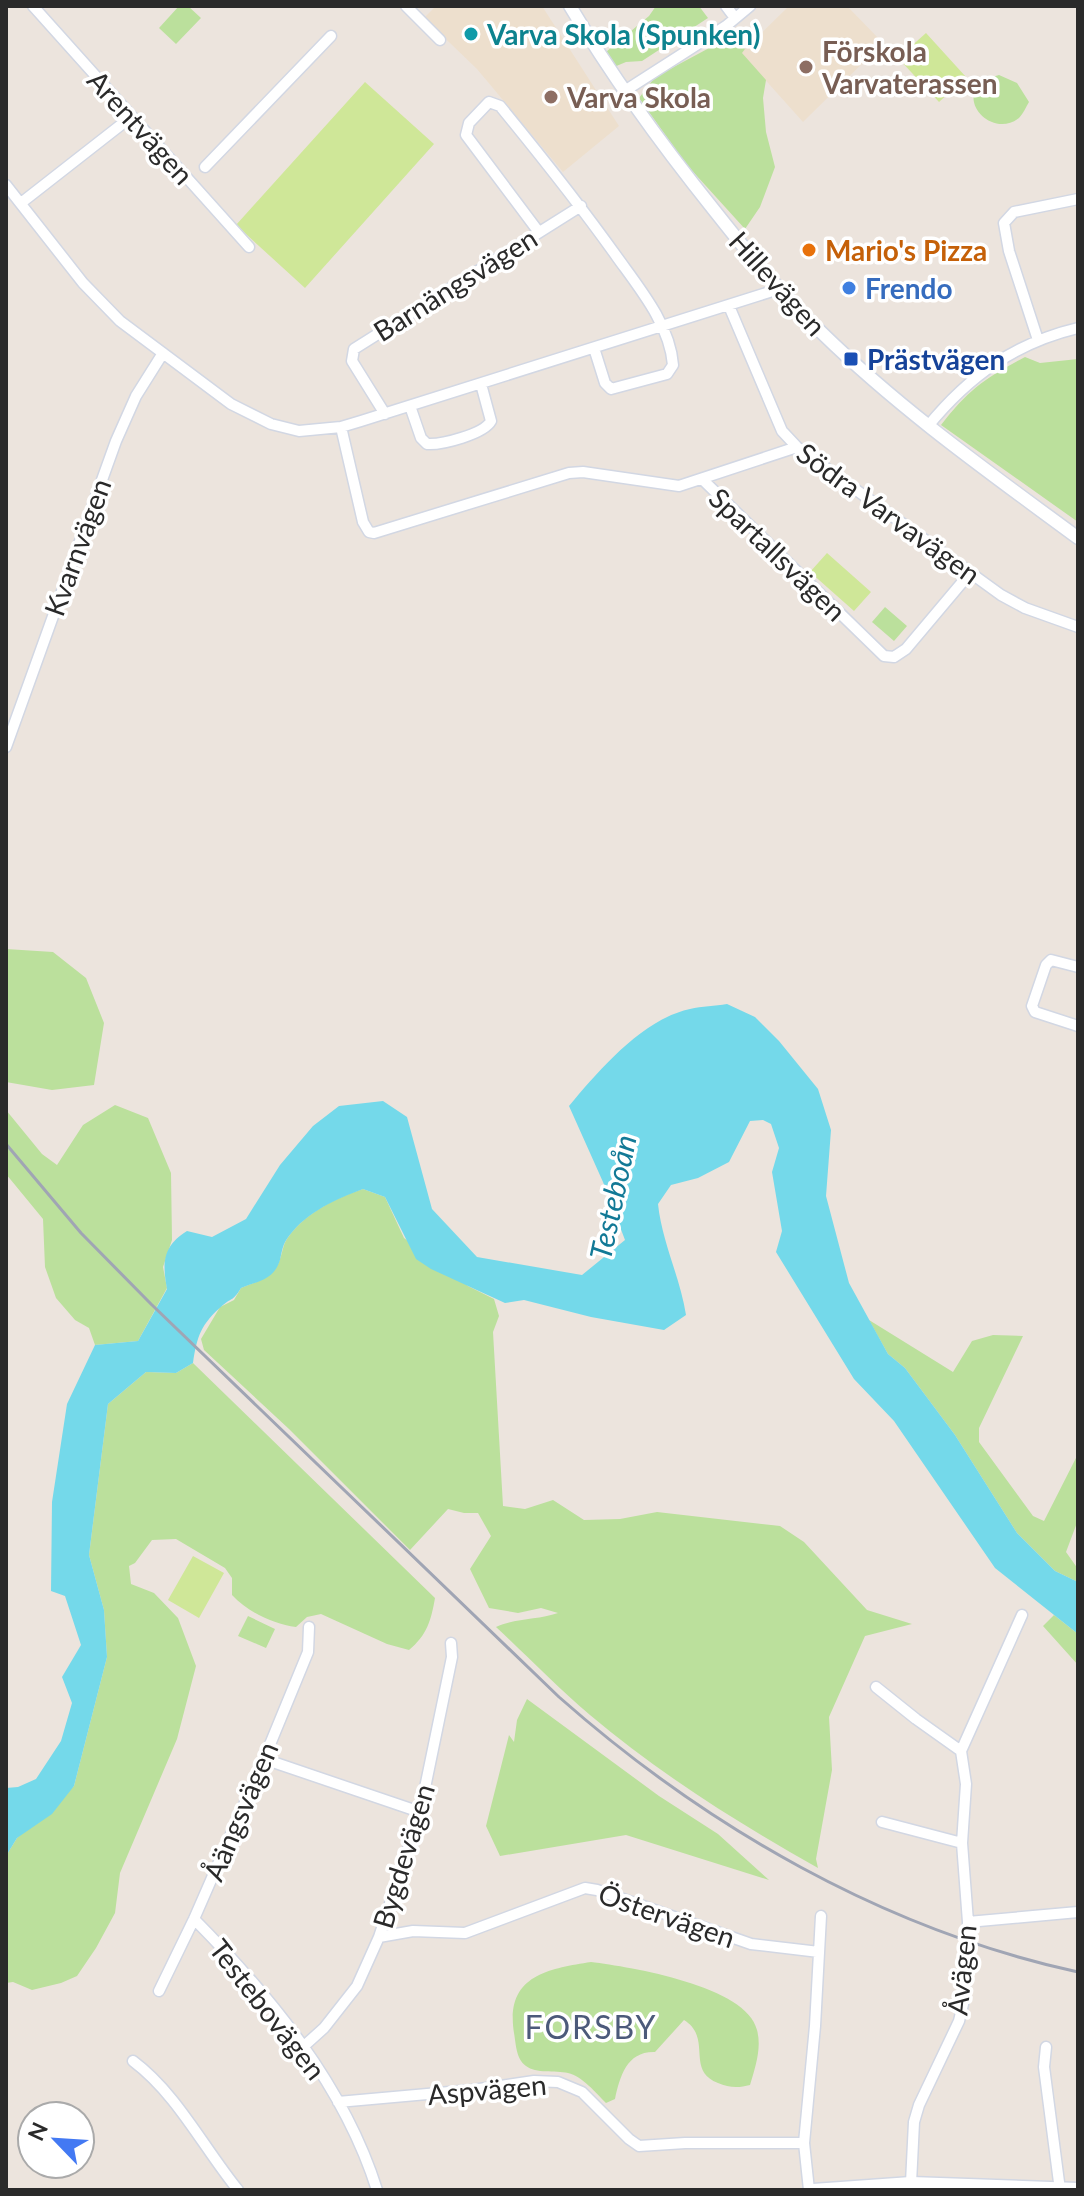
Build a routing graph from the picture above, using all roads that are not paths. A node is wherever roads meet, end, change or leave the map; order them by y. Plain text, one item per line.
1 (33, 6) edge
2 (406, 6) edge
3 (570, 6) edge
4 (726, 6) edge
5 (750, 6) edge
6 (735, 18) junction
7 (331, 36) dead end
8 (440, 40) dead end
9 (623, 92) junction
10 (131, 117) junction
11 (205, 167) dead end
12 (6, 185) edge
13 (1078, 199) edge
14 (21, 203) junction
15 (581, 206) junction
16 (538, 231) junction
17 (249, 247) dead end
18 (779, 289) junction
19 (729, 306) junction
20 (662, 327) junction
21 (1078, 328) edge
22 (1038, 340) junction
23 (594, 348) junction
24 (163, 353) junction
25 (481, 384) junction
26 (410, 406) junction
27 (385, 414) junction
28 (928, 426) junction
29 (341, 427) junction
30 (797, 447) junction
31 (702, 479) junction
32 (1078, 538) edge
33 (970, 573) junction
34 (1078, 627) edge
35 (6, 747) edge
36 (1077, 963) edge
37 (1078, 1026) edge
38 (1022, 1615) dead end
39 (309, 1627) dead end
40 (451, 1643) dead end
41 (876, 1687) dead end
42 (961, 1751) junction
43 (264, 1759) junction
44 (420, 1812) junction
45 (882, 1822) dead end
46 (962, 1843) junction
47 (1078, 1912) edge
48 (821, 1916) dead end
49 (194, 1919) junction
50 (968, 1922) junction
51 (379, 1937) junction
52 (819, 1952) junction
53 (159, 1991) dead end
54 (304, 2046) junction
55 (1046, 2047) dead end
56 (133, 2061) dead end
57 (338, 2102) junction
58 (804, 2143) junction
59 (911, 2183) junction
60 (853, 2188) edge
61 (1078, 2189) edge
62 (238, 2190) edge
63 (377, 2190) edge
64 (811, 2190) edge
65 (1060, 2190) edge

1 - 10 street, Arentvägen
2 - 8 street
3 - 9 street, Hillevägen
4 - 6 street
5 - 6 street
6 - 9 street
7 - 11 street
9 - 18 street, Hillevägen
10 - 14 street
10 - 17 street, Arentvägen
12 - 14 street
13 - 22 street
14 - 24 street
15 - 16 street, Barnängsvägen
15 - 16 street
15 - 20 street
16 - 27 street, Barnängsvägen
18 - 19 street
18 - 28 street, Hillevägen
19 - 20 street
19 - 30 street, Södra Varvavägen
20 - 23 street
20 - 23 street
21 - 22 street
22 - 28 street
23 - 25 street
24 - 29 street
24 - 35 street, Kvarnvägen
25 - 26 street
25 - 26 street
26 - 27 street
27 - 29 street
28 - 32 street, Hillevägen
29 - 31 street, Spartallsvägen
30 - 31 street
30 - 33 street, Södra Varvavägen
31 - 33 street, Spartallsvägen
33 - 34 street, Södra Varvavägen
36 - 37 street
38 - 42 street
39 - 43 street, Åängsvägen
40 - 44 street, Bygdevägen
41 - 42 street
42 - 46 street, Åvägen
43 - 44 street
43 - 49 street, Åängsvägen
44 - 51 street, Bygdevägen
45 - 46 street
46 - 50 street, Åvägen
47 - 50 street
48 - 52 street
49 - 53 street, Åängsvägen
49 - 54 street, Testebovägen
50 - 59 street, Åvägen
51 - 52 street, Östervägen
51 - 54 street, Bygdevägen
52 - 58 street
54 - 57 street, Testebovägen
55 - 65 street
56 - 62 street
57 - 58 street, Aspvägen
57 - 63 street, Testebovägen
58 - 64 street
59 - 60 street
59 - 65 street
60 - 64 street
61 - 65 street

